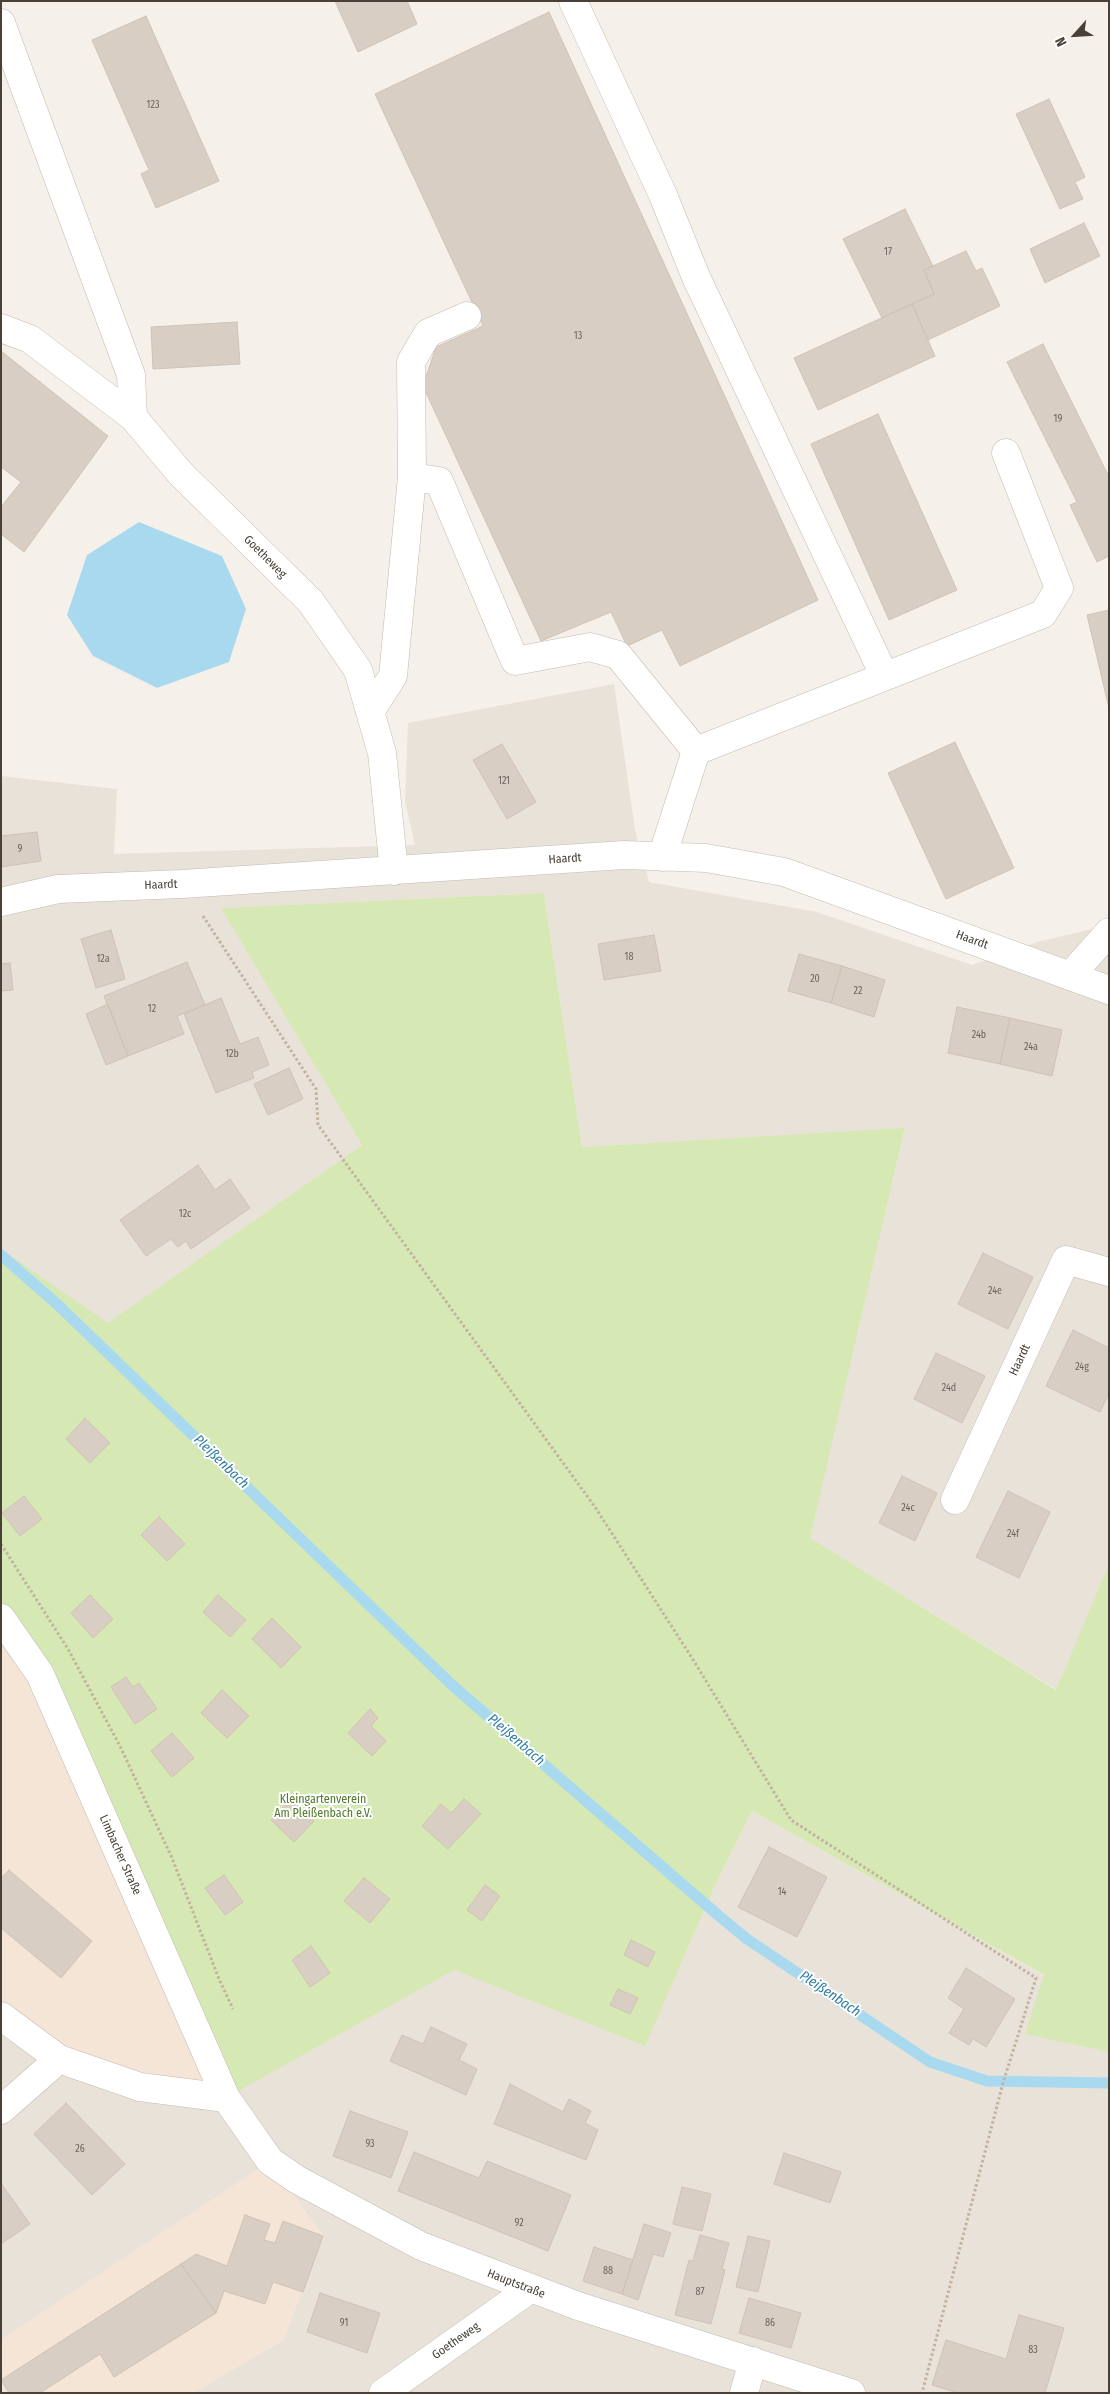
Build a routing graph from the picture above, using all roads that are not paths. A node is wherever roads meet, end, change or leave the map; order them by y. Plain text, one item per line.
1 (573, 1) edge
2 (1, 24) edge
3 (467, 316) dead end
4 (1, 328) edge
5 (133, 417) junction
6 (1006, 453) dead end
7 (412, 477) junction
8 (884, 675) junction
9 (370, 712) junction
10 (696, 750) junction
11 (662, 857) junction
12 (394, 871) junction
13 (1, 902) edge
14 (1109, 932) edge
15 (1070, 976) junction
16 (1109, 990) edge
17 (1109, 1272) edge
18 (955, 1500) dead end
19 (1, 1618) edge
20 (1, 2016) edge
21 (59, 2059) junction
22 (226, 2098) junction
23 (1, 2110) edge
24 (530, 2290) junction
25 (753, 2361) junction
26 (382, 2393) edge
27 (744, 2393) edge
28 (851, 2393) edge

1 - 8 street
2 - 5 street
3 - 7 street
4 - 5 street, Goetheweg
5 - 9 street, Goetheweg
6 - 8 street
7 - 9 street
7 - 10 street
8 - 10 street
9 - 12 street, Goetheweg
10 - 11 street
11 - 12 street, Haardt
11 - 15 street, Haardt
12 - 13 street, Haardt
14 - 15 street
15 - 16 street, Haardt
17 - 18 street, Haardt
19 - 22 street, Limbacher Straße
20 - 21 street
21 - 22 street
21 - 23 street
22 - 24 street, Hauptstraße
24 - 25 street, Hauptstraße
24 - 26 street, Goetheweg
25 - 27 street
25 - 28 street, Hauptstraße

